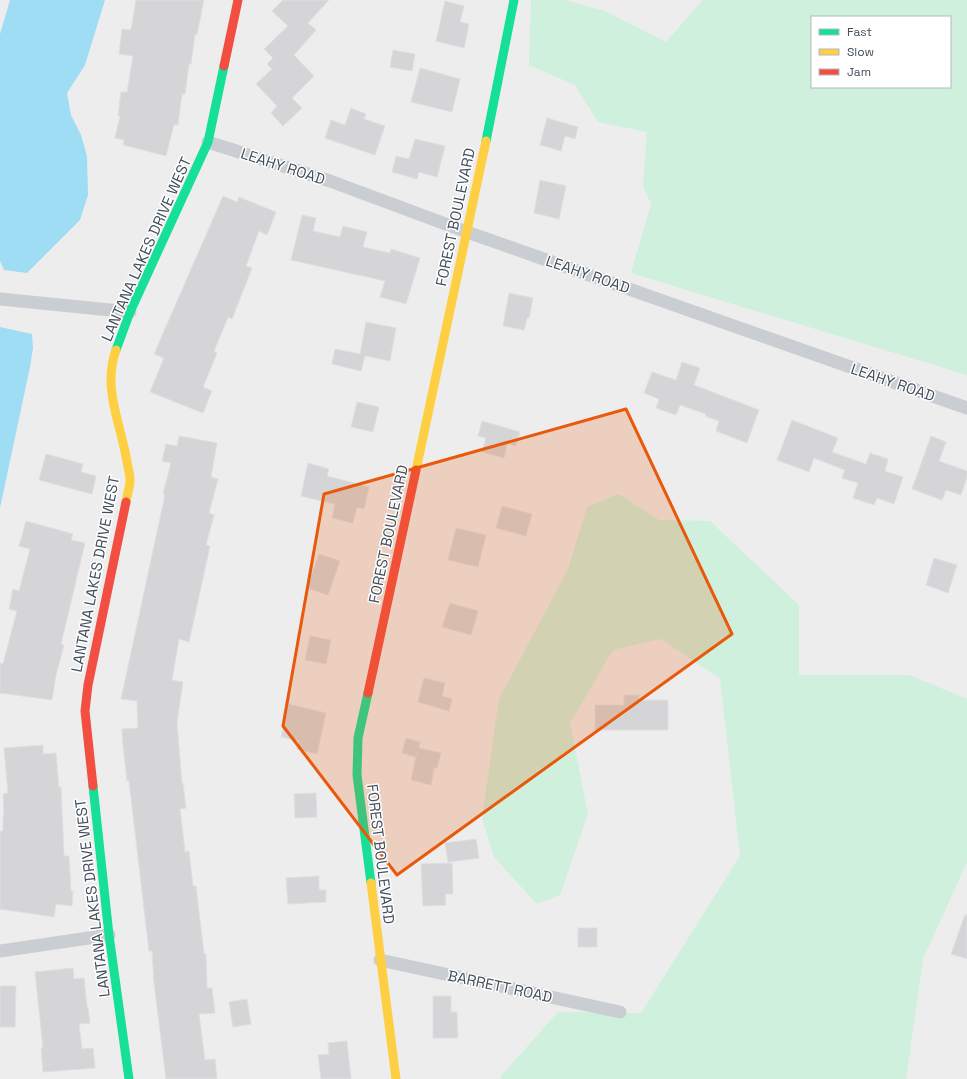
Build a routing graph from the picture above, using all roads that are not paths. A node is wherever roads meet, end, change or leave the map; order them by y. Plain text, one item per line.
1 (238, 0) edge
2 (514, 0) edge
3 (208, 142) junction
4 (467, 232) junction
5 (0, 299) edge
6 (130, 312) junction
7 (967, 408) edge
8 (109, 936) junction
9 (0, 951) edge
10 (380, 960) junction
11 (620, 1012) dead end
12 (129, 1079) edge
13 (396, 1079) edge

1 - 3 street, LANTANA LAKES DRIVE WEST
2 - 4 street, FOREST BOULEVARD
3 - 4 street, LEAHY ROAD
3 - 6 street, LANTANA LAKES DRIVE WEST
4 - 7 street, LEAHY ROAD
4 - 10 street, FOREST BOULEVARD
5 - 6 street
6 - 8 street, LANTANA LAKES DRIVE WEST
8 - 9 street
8 - 12 street, LANTANA LAKES DRIVE WEST
10 - 11 street, BARRETT ROAD
10 - 13 street, FOREST BOULEVARD

